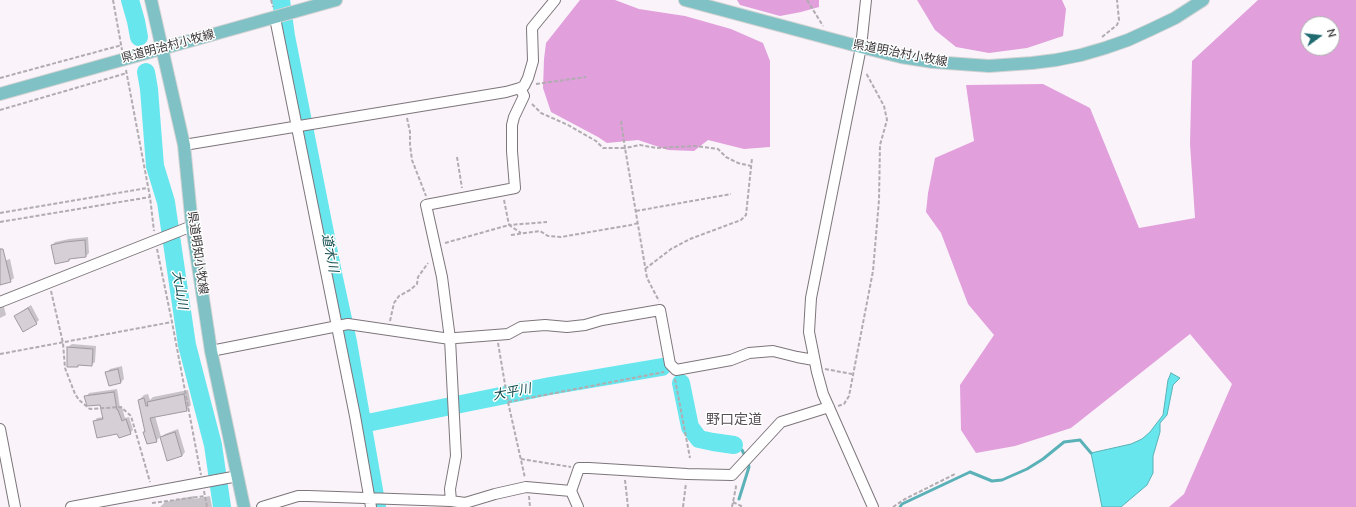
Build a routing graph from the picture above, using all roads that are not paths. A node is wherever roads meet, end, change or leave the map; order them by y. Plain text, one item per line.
1 (151, 0) edge
2 (336, 0) edge
3 (555, 0) edge
4 (684, 0) edge
5 (866, 0) edge
6 (1203, 0) edge
7 (275, 18) junction
8 (861, 47) junction
9 (163, 49) junction
10 (523, 90) junction
11 (0, 94) edge
12 (302, 125) junction
13 (184, 144) junction
14 (187, 228) junction
15 (0, 302) edge
16 (342, 326) junction
17 (450, 339) junction
18 (211, 350) junction
19 (814, 360) junction
20 (830, 408) junction
21 (0, 429) edge
22 (235, 477) junction
23 (571, 491) junction
24 (451, 501) junction
25 (370, 502) edge
26 (15, 507) edge
27 (71, 507) edge
28 (244, 507) edge
29 (262, 507) edge
30 (578, 507) edge
31 (874, 507) edge

1 - 9 main road, 県道明知小牧線
2 - 7 main road, 県道明治村小牧線
3 - 10 street
4 - 8 main road, 県道明治村小牧線
5 - 8 street
6 - 8 main road, 県道明治村小牧線
7 - 9 main road, 県道明治村小牧線
7 - 12 street
8 - 19 street
9 - 11 main road, 県道明治村小牧線
9 - 13 main road, 県道明知小牧線
10 - 12 street
10 - 17 street
12 - 13 street
12 - 16 street
13 - 14 main road, 県道明知小牧線
14 - 15 street
14 - 18 main road, 県道明知小牧線
16 - 17 street
16 - 18 street
16 - 25 street
17 - 19 street
17 - 24 street
18 - 22 main road, 県道明知小牧線
19 - 20 street
20 - 23 street
20 - 31 street
21 - 26 street
22 - 27 street
22 - 28 main road, 県道明知小牧線
23 - 24 street
23 - 30 street
24 - 25 street
25 - 29 street

